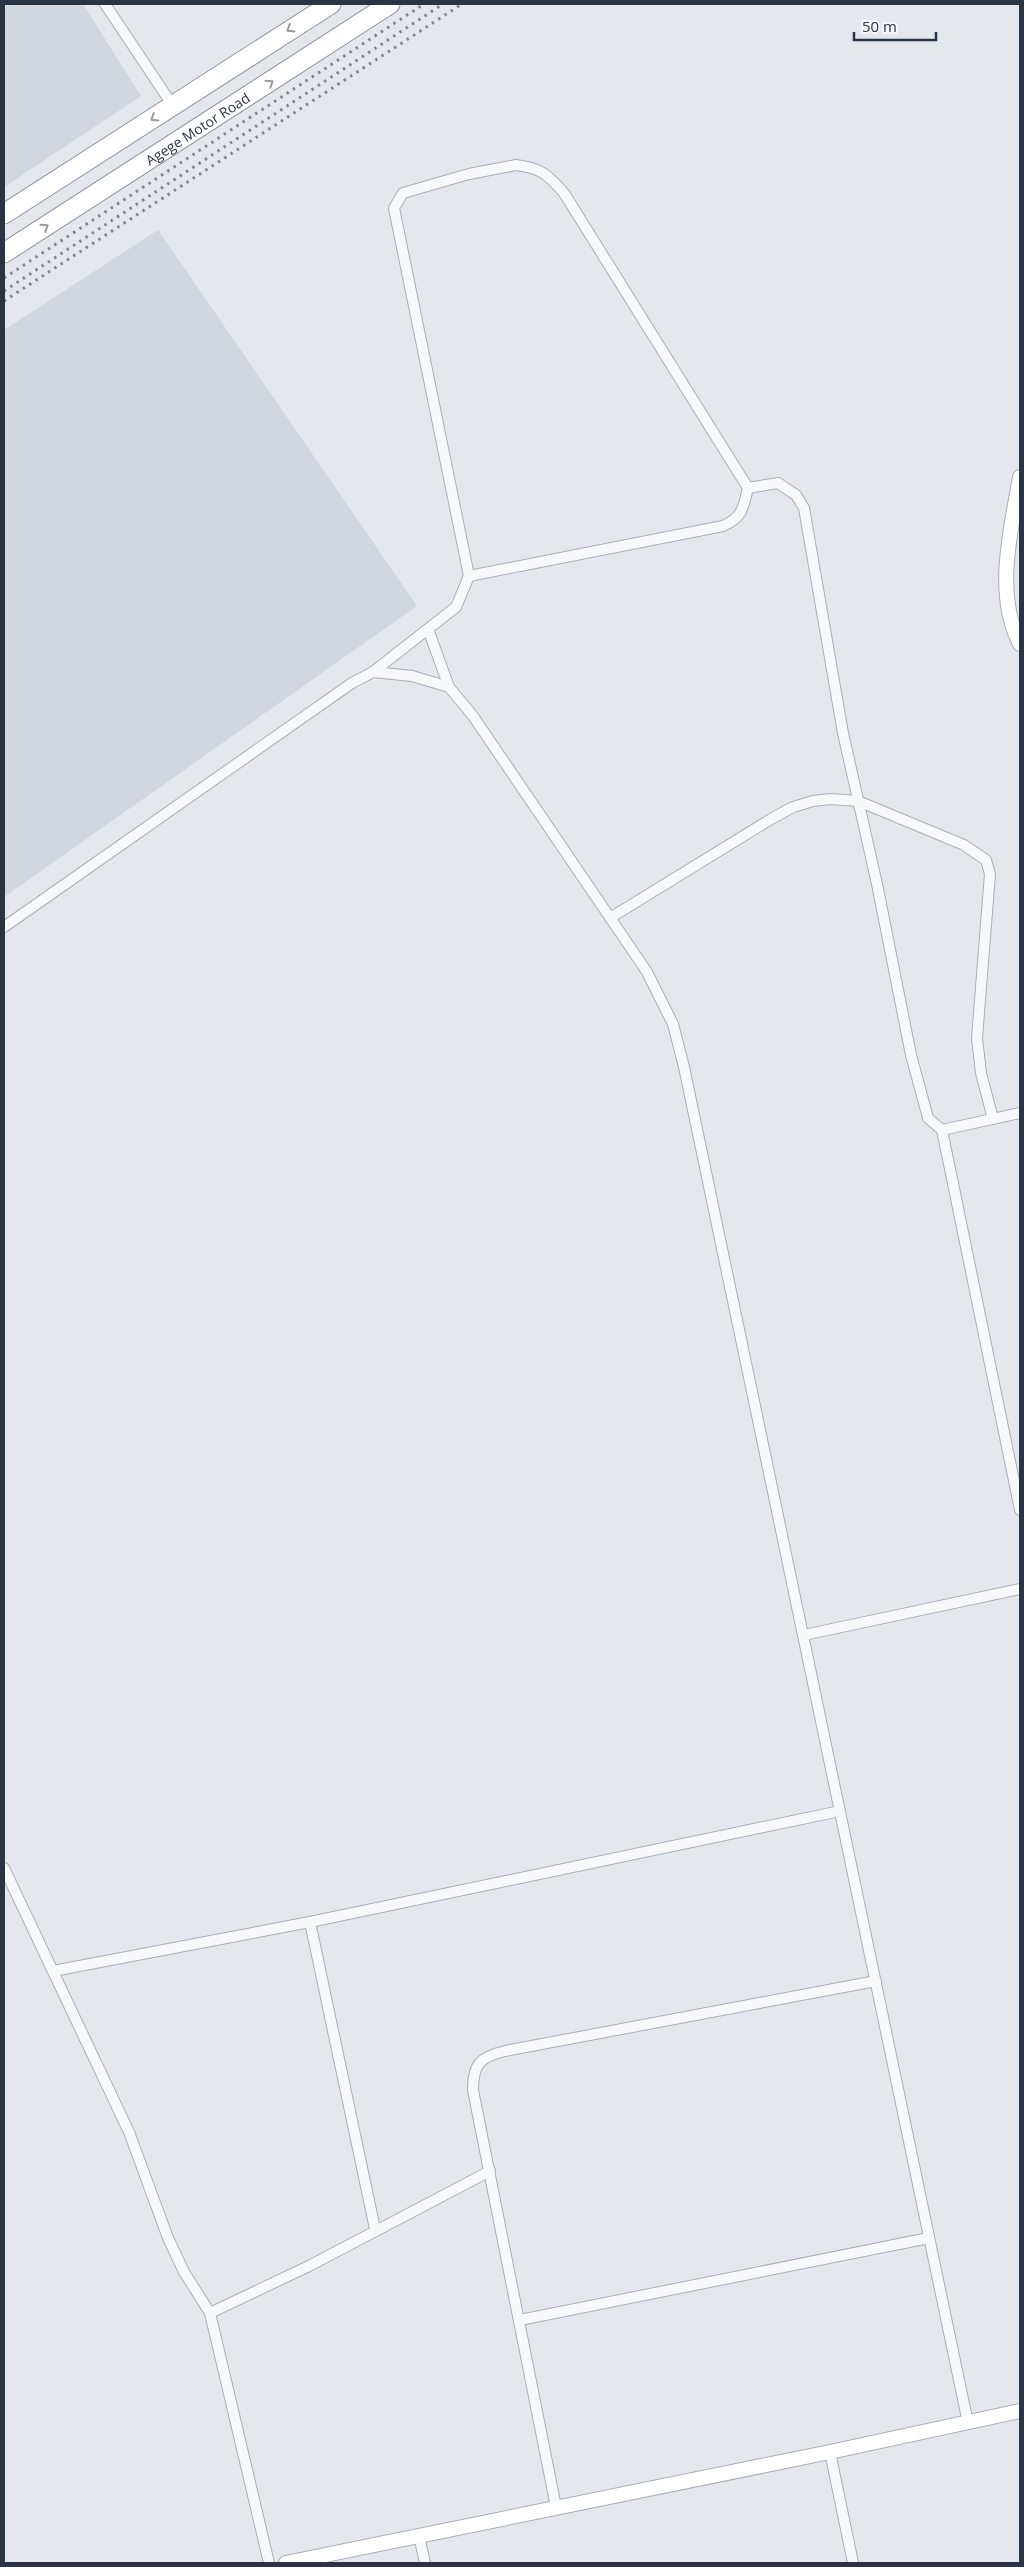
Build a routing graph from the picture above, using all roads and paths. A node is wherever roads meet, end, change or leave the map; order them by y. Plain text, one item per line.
1 (105, 4) edge
2 (331, 4) edge
3 (390, 4) edge
4 (173, 106) junction
5 (4, 214) edge
6 (4, 253) edge
7 (1020, 477) edge
8 (748, 488) junction
9 (469, 576) junction
10 (428, 629) junction
11 (1020, 644) edge
12 (373, 672) junction
13 (448, 687) junction
14 (858, 802) junction
15 (610, 918) junction
16 (4, 927) edge
17 (1020, 1113) edge
18 (993, 1119) junction
19 (942, 1130) junction
20 (1020, 1510) edge
21 (1020, 1589) edge
22 (804, 1635) junction
23 (840, 1810) junction
24 (4, 1868) edge
25 (310, 1922) junction
26 (53, 1971) junction
27 (876, 1981) junction
28 (490, 2171) junction
29 (375, 2230) junction
30 (929, 2238) junction
31 (210, 2313) junction
32 (520, 2320) junction
33 (1020, 2411) edge
34 (968, 2423) junction
35 (830, 2452) junction
36 (556, 2507) junction
37 (419, 2536) junction
38 (269, 2563) edge
39 (286, 2563) edge
40 (425, 2563) edge
41 (853, 2563) edge

1 - 4 street
2 -> 4 highway
6 -> 3 highway, Agege Motor Road
4 -> 5 highway
7 - 11 street
8 - 9 street
8 - 9 street
8 - 14 street
9 - 10 street
10 - 12 street
10 - 13 street
12 - 13 street
12 - 16 street
13 - 15 street
14 - 15 street
14 - 18 street
14 - 19 street
15 - 22 street
17 - 18 street
18 - 19 street
19 - 20 street
21 - 22 street
22 - 23 street
23 - 25 street
23 - 27 street
24 - 26 street
25 - 26 street
25 - 29 street
26 - 31 street
27 - 28 street
27 - 30 street
28 - 29 street
28 - 32 street
29 - 31 street
30 - 32 street
30 - 34 street
31 - 38 street
32 - 36 street
33 - 34 street
34 - 35 street
35 - 36 street
35 - 41 street
36 - 37 street
37 - 39 street
37 - 40 street

